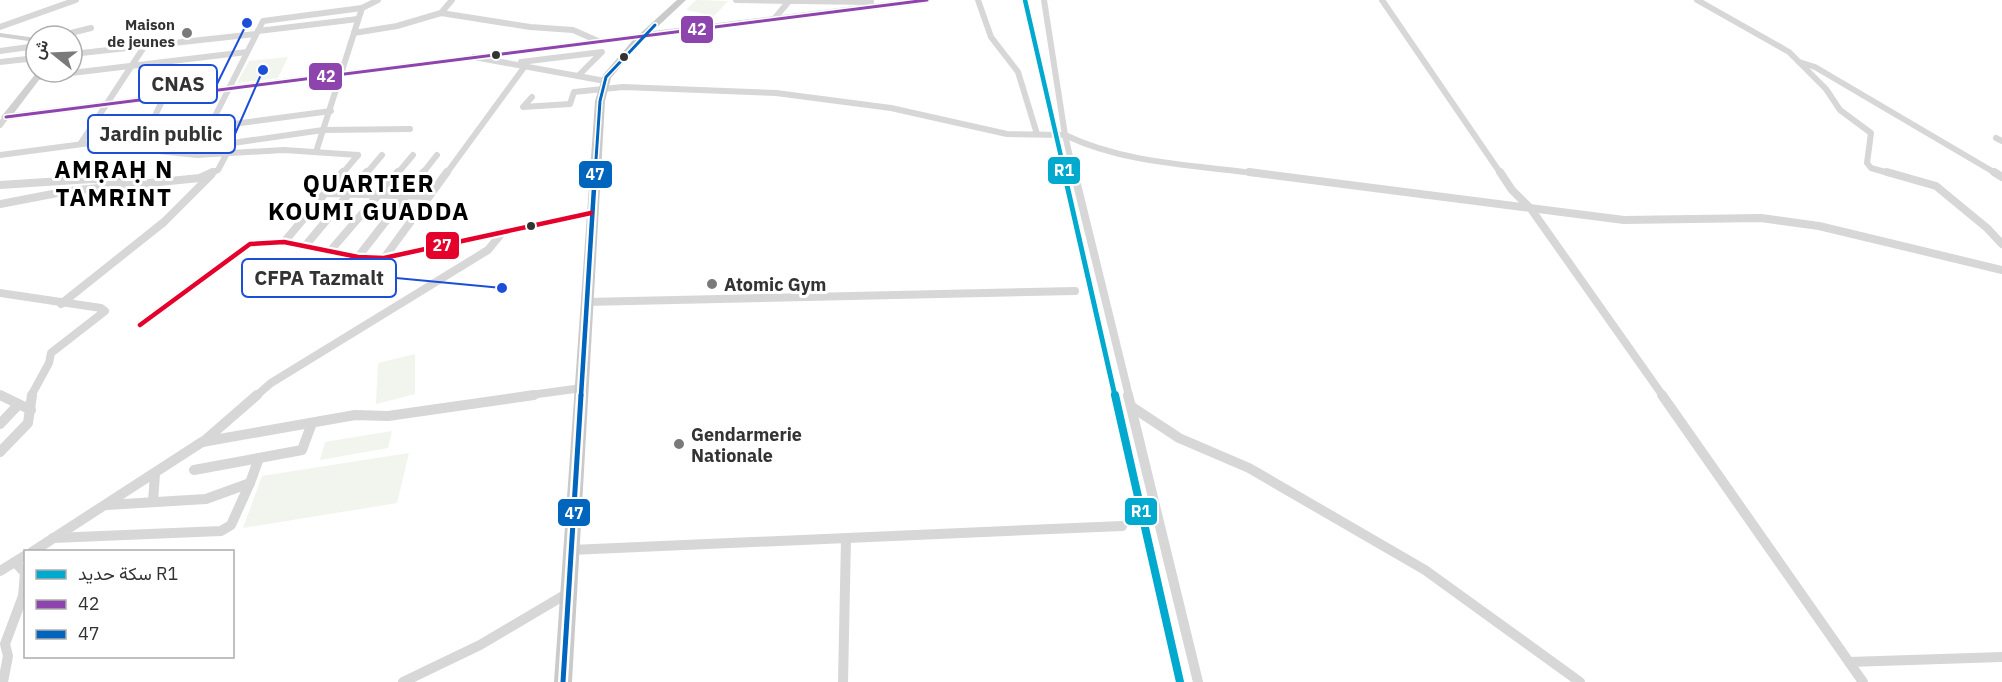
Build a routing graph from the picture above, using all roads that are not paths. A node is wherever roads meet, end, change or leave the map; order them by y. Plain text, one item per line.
1 (76, 0) edge
2 (378, 0) edge
3 (452, 0) edge
4 (682, 0) edge
5 (689, 0) edge
6 (736, 0) edge
7 (927, 0) edge
8 (978, 0) edge
9 (1044, 0) edge
10 (1382, 0) edge
11 (1697, 0) edge
12 (789, 1) edge
13 (838, 1) edge
14 (881, 2) edge
15 (362, 8) junction
16 (441, 13) junction
17 (358, 19) junction
18 (774, 19) junction
19 (0, 27) edge
20 (91, 28) dead end
21 (84, 30) edge
22 (257, 32) junction
23 (354, 33) junction
24 (648, 34) junction
25 (0, 35) edge
26 (24, 38) edge
27 (598, 41) junction
28 (144, 47) junction
29 (24, 48) edge
30 (0, 51) edge
31 (247, 52) junction
32 (84, 53) edge
33 (474, 57) junction
34 (24, 60) edge
35 (1797, 61) junction
36 (0, 63) edge
37 (523, 64) junction
38 (131, 66) junction
39 (84, 70) edge
40 (342, 74) junction
41 (578, 76) junction
42 (31, 84) edge
43 (604, 85) junction
44 (228, 88) junction
45 (164, 97) junction
46 (532, 97) dead end
47 (105, 104) junction
48 (331, 111) junction
49 (6, 117) junction
50 (0, 125) edge
51 (210, 126) junction
52 (410, 129) dead end
53 (323, 130) junction
54 (1037, 134) junction
55 (144, 135) junction
56 (1065, 135) junction
57 (81, 143) junction
58 (316, 152) junction
59 (166, 153) junction
60 (0, 154) edge
61 (226, 155) junction
62 (382, 155) dead end
63 (413, 155) dead end
64 (437, 155) dead end
65 (211, 175) junction
66 (2002, 177) edge
67 (105, 183) junction
68 (0, 185) edge
69 (326, 193) junction
70 (351, 194) junction
71 (379, 195) junction
72 (404, 196) junction
73 (429, 196) junction
74 (0, 204) edge
75 (1531, 209) junction
76 (591, 213) junction
77 (501, 234) junction
78 (284, 242) junction
79 (2002, 244) edge
80 (305, 246) junction
81 (331, 250) junction
82 (358, 257) junction
83 (384, 258) junction
84 (2002, 270) edge
85 (1075, 291) dead end
86 (0, 293) edge
87 (586, 302) junction
88 (61, 304) junction
89 (140, 325) dead end
90 (582, 388) junction
91 (0, 395) edge
92 (18, 405) junction
93 (1131, 407) junction
94 (30, 410) junction
95 (0, 423) edge
96 (312, 423) junction
97 (202, 442) junction
98 (0, 452) edge
99 (259, 459) junction
100 (194, 470) dead end
101 (155, 474) junction
102 (250, 483) junction
103 (153, 502) junction
104 (106, 505) junction
105 (1122, 526) dead end
106 (53, 538) junction
107 (846, 539) junction
108 (35, 550) edge
109 (571, 550) junction
110 (24, 556) edge
111 (15, 562) junction
112 (0, 571) edge
113 (24, 572) edge
114 (24, 584) edge
115 (569, 593) junction
116 (2002, 657) edge
117 (1849, 662) junction
118 (3, 682) edge
119 (403, 682) edge
120 (563, 682) edge
121 (843, 682) edge
122 (1198, 682) edge
123 (1580, 682) edge
124 (1863, 682) edge

1 - 19 street
2 - 15 street
3 - 16 street
4 - 24 main road
5 - 24 main road
6 - 12 street
7 - 14 street
8 - 54 street
9 - 56 street
10 - 75 street
11 - 35 street
12 - 13 street
12 - 18 street
13 - 14 street
14 - 18 street
15 - 17 street
15 - 22 street
16 - 23 street
16 - 27 street
17 - 22 street
17 - 23 street
18 - 24 street
20 - 21 street
22 - 28 street
22 - 31 street
23 - 40 street
24 - 27 main road
24 - 43 main road
25 - 26 main road
27 - 33 main road
28 - 32 street
28 - 38 street
29 - 30 street
31 - 38 street
31 - 44 street
33 - 37 street
33 - 40 main road
34 - 36 street
35 - 66 street
35 - 79 street
37 - 41 street
37 - 41 street
37 - 73 street
38 - 39 street
38 - 47 street
40 - 44 main road
40 - 48 street
41 - 43 street
42 - 49 main road
43 - 46 street
43 - 54 street
43 - 76 main road
44 - 45 main road
44 - 51 street
45 - 47 main road
45 - 55 street
47 - 49 main road
47 - 57 street
48 - 51 street
48 - 53 street
49 - 50 street
51 - 55 street
52 - 53 street
53 - 58 street
53 - 59 street
54 - 56 street
55 - 57 street
55 - 59 street
56 - 75 street
56 - 93 street
57 - 60 street
58 - 61 street
58 - 69 street
59 - 61 street
61 - 65 street
62 - 70 street
63 - 71 street
64 - 72 street
65 - 67 street
65 - 88 street
67 - 68 street
67 - 74 street
69 - 70 street
69 - 78 street
70 - 71 street
70 - 80 street
71 - 72 street
71 - 81 street
72 - 73 street
72 - 82 street
73 - 83 street
75 - 84 street
75 - 117 street
76 - 77 street
76 - 87 main road
77 - 83 street
77 - 97 street
78 - 80 street
78 - 89 street
80 - 81 street
81 - 82 street
82 - 83 street
85 - 87 street
86 - 88 street
87 - 90 main road
88 - 94 street
90 - 96 street
90 - 109 main road
91 - 92 street
92 - 94 street
92 - 95 street
93 - 122 street
93 - 123 street
94 - 98 street
96 - 97 street
96 - 99 street
97 - 101 street
99 - 100 street
99 - 102 street
101 - 103 street
101 - 104 street
102 - 103 street
102 - 106 street
103 - 104 street
104 - 106 street
105 - 107 street
106 - 108 street
107 - 109 street
107 - 121 street
109 - 115 main road
110 - 111 street
111 - 112 street
111 - 113 street
114 - 118 street
115 - 119 street
115 - 120 main road
116 - 117 street
117 - 124 street

